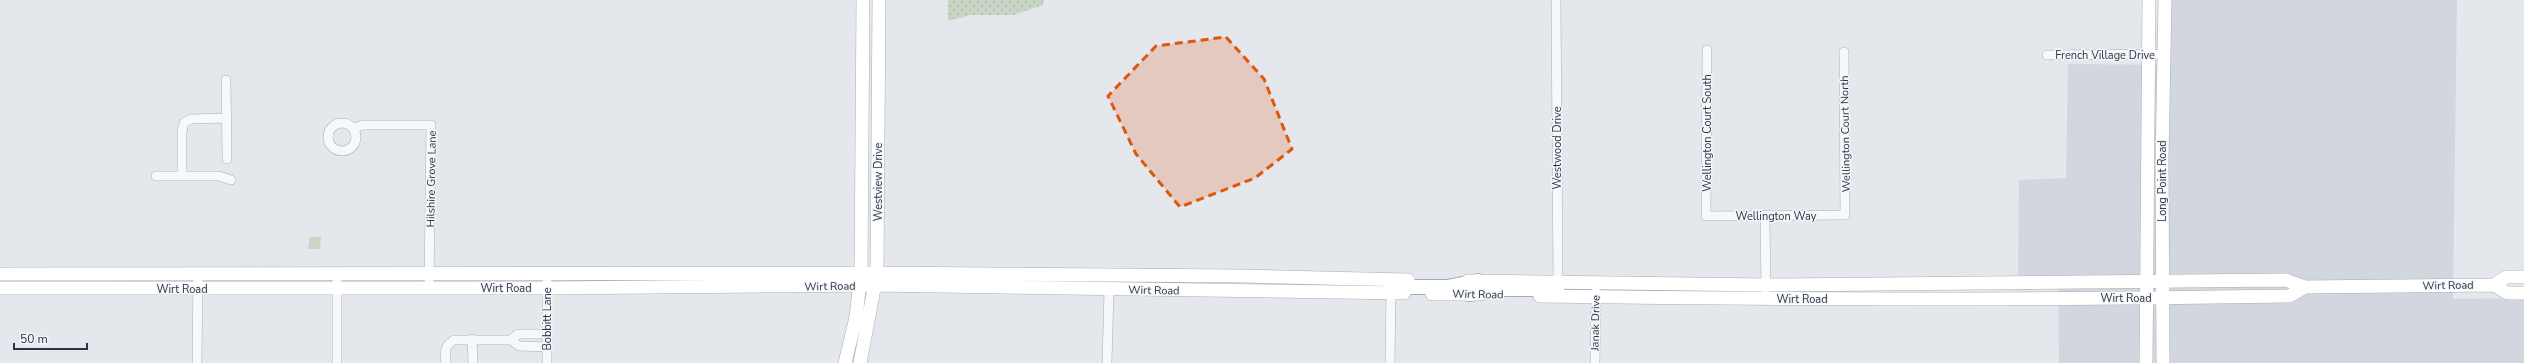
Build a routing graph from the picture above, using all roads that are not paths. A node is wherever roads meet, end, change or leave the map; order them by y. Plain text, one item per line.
1 (863, 0) edge
2 (879, 0) edge
3 (1556, 0) edge
4 (2149, 0) edge
5 (2165, 0) edge
6 (1707, 50) dead end
7 (1844, 52) dead end
8 (2164, 54) junction
9 (2047, 55) dead end
10 (2148, 55) junction
11 (226, 80) dead end
12 (226, 118) junction
13 (354, 128) dead end
14 (227, 159) dead end
15 (156, 176) dead end
16 (182, 176) junction
17 (232, 180) dead end
18 (1846, 215) joint
19 (1706, 216) joint
20 (1765, 217) junction
21 (78, 273) junction
22 (198, 273) junction
23 (338, 273) junction
24 (0, 274) edge
25 (429, 274) junction
26 (548, 274) junction
27 (2524, 277) edge
28 (860, 279) junction
29 (876, 279) junction
30 (1478, 281) joint
31 (2163, 281) junction
32 (2146, 282) junction
33 (1596, 283) junction
34 (1955, 283) junction
35 (1766, 285) junction
36 (2494, 285) junction
37 (429, 287) junction
38 (1391, 287) junction
39 (2305, 287) junction
40 (0, 288) edge
41 (338, 288) junction
42 (547, 288) junction
43 (79, 289) junction
44 (198, 289) junction
45 (1557, 289) junction
46 (1109, 290) junction
47 (2524, 293) edge
48 (1469, 294) joint
49 (1596, 298) junction
50 (2146, 298) junction
51 (2163, 298) junction
52 (1954, 299) junction
53 (1766, 300) junction
54 (547, 334) junction
55 (472, 339) junction
56 (511, 340) junction
57 (547, 347) junction
58 (197, 363) edge
59 (337, 363) edge
60 (446, 363) edge
61 (473, 363) edge
62 (547, 363) edge
63 (845, 363) edge
64 (860, 363) edge
65 (1107, 363) edge
66 (1390, 363) edge
67 (1595, 363) edge
68 (2146, 363) edge
69 (2163, 363) edge

1 - 28 main road, Westview Drive
2 - 29 main road, Westview Drive
3 - 45 street, Westwood Drive
4 - 10 main road, Long Point Road
5 - 8 main road, Long Point Road
6 - 19 street, Wellington Court South
7 - 18 street, Wellington Court North
8 - 10 street, French Village Drive
8 - 31 main road, Long Point Road
9 - 10 street, French Village Drive
10 - 32 main road, Long Point Road
11 - 12 street
12 - 14 street
12 - 16 street
13 - 25 street, Hilshire Grove Lane
15 - 16 street
16 - 17 street
18 - 20 street, Wellington Way
19 - 20 street, Wellington Way
20 - 35 street
21 - 22 main road, Wirt Road
21 - 24 main road, Wirt Road
21 - 43 main road
22 - 23 main road, Wirt Road
22 - 44 street
23 - 25 main road, Wirt Road
23 - 41 street
25 - 26 main road, Wirt Road
25 - 37 street, Hilshire Grove Lane
26 - 28 main road, Wirt Road
26 - 42 street, Bobbitt Lane
27 - 36 main road, Wirt Road
28 - 29 main road, Wirt Road
28 - 42 main road, Wirt Road
28 - 63 main road, Westview Drive
29 - 38 main road, Wirt Road
29 - 46 main road, Wirt Road
29 - 64 main road, Westview Drive
30 - 38 main road
30 - 45 main road, Wirt Road
31 - 32 main road, Wirt Road
31 - 39 main road, Wirt Road
31 - 51 main road, Long Point Road
32 - 34 main road, Wirt Road
32 - 50 main road, Long Point Road
33 - 35 main road, Wirt Road
33 - 45 main road, Wirt Road
33 - 49 street, Janak Drive
34 - 35 main road, Wirt Road
34 - 52 main road
35 - 53 street
36 - 39 main road, Wirt Road
36 - 47 main road, Wirt Road
37 - 41 main road, Wirt Road
37 - 42 main road, Wirt Road
38 - 46 main road, Wirt Road
38 - 48 main road, Wirt Road
38 - 66 street
39 - 51 main road, Wirt Road
40 - 43 main road, Wirt Road
41 - 44 main road, Wirt Road
41 - 59 street
42 - 54 street, Bobbitt Lane
43 - 44 main road, Wirt Road
44 - 58 street
45 - 48 main road
45 - 49 main road, Wirt Road
46 - 65 street
49 - 53 main road, Wirt Road
49 - 67 street, Janak Drive
50 - 51 main road, Wirt Road
50 - 52 main road, Wirt Road
50 - 68 main road, Long Point Road
51 - 69 main road, Long Point Road
52 - 53 main road, Wirt Road
54 - 56 street
54 - 57 street, Bobbitt Lane
55 - 56 street
55 - 60 street
55 - 61 street
56 - 57 street
57 - 62 street, Bobbitt Lane

